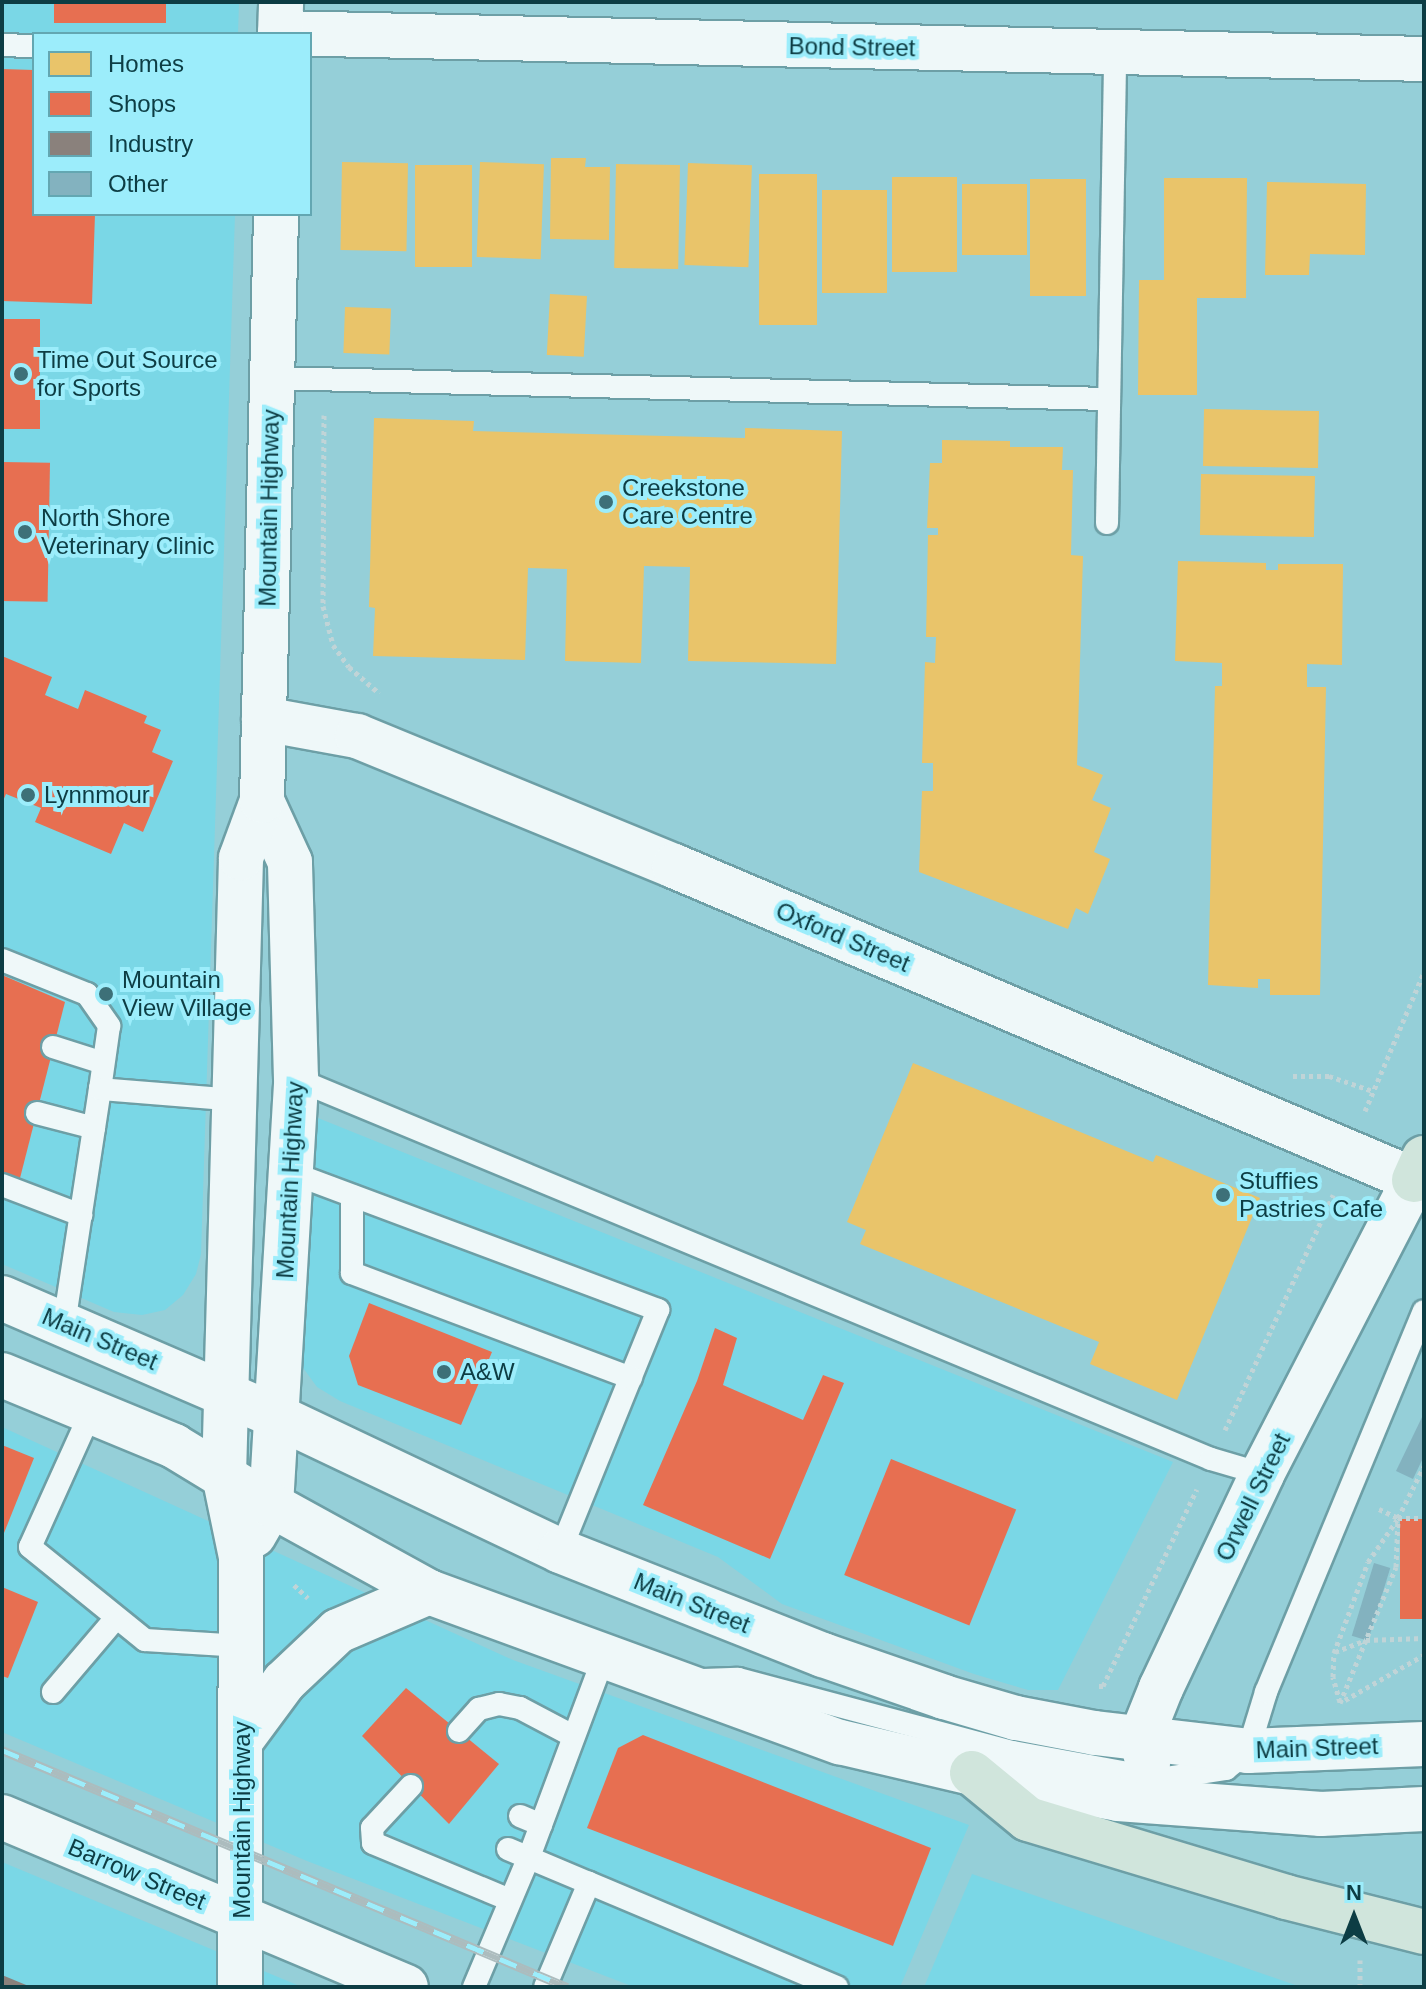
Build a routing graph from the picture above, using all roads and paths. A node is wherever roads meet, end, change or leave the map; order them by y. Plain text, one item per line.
1 (281, 2) edge
2 (280, 32) edge
3 (312, 35) edge
4 (2, 45) edge
5 (32, 46) edge
6 (1115, 54) junction
7 (1424, 59) edge
8 (276, 216) edge
9 (272, 378) junction
10 (324, 381) junction
11 (1109, 399) junction
12 (1107, 523) dead end
13 (383, 696) dead end
14 (264, 719) junction
15 (262, 801) junction
16 (2, 960) edge
17 (1424, 972) edge
18 (53, 1047) dead end
19 (103, 1063) junction
20 (296, 1079) junction
21 (100, 1089) junction
22 (237, 1100) junction
23 (37, 1113) dead end
24 (1364, 1114) dead end
25 (94, 1128) junction
26 (292, 1173) junction
27 (1421, 1174) edge
28 (2, 1185) edge
29 (352, 1196) junction
30 (81, 1215) junction
31 (2, 1298) edge
32 (1424, 1311) edge
33 (64, 1324) junction
34 (2, 1375) edge
35 (631, 1378) junction
36 (228, 1394) junction
37 (91, 1412) junction
38 (274, 1415) junction
39 (1424, 1466) edge
40 (1262, 1474) junction
41 (224, 1475) junction
42 (271, 1505) junction
43 (1398, 1518) junction
44 (1424, 1518) edge
45 (560, 1551) junction
46 (241, 1557) junction
47 (429, 1592) junction
48 (116, 1618) junction
49 (1424, 1638) edge
50 (1366, 1640) junction
51 (242, 1646) junction
52 (1334, 1653) junction
53 (1424, 1655) edge
54 (604, 1656) junction
55 (672, 1681) junction
56 (53, 1692) dead end
57 (1338, 1707) junction
58 (459, 1731) dead end
59 (573, 1736) junction
60 (1141, 1738) junction
61 (242, 1739) junction
62 (1424, 1744) edge
63 (1248, 1751) junction
64 (972, 1773) junction
65 (1160, 1779) junction
66 (411, 1786) dead end
67 (1194, 1805) junction
68 (1424, 1809) edge
69 (520, 1816) dead end
70 (2, 1817) edge
71 (541, 1825) junction
72 (519, 1853) junction
73 (589, 1883) junction
74 (510, 1900) junction
75 (241, 1918) junction
76 (1424, 1932) edge
77 (1359, 1955) dead end
78 (240, 1987) edge
79 (406, 1987) edge
80 (474, 1987) edge
81 (545, 1987) edge
82 (837, 1987) edge
83 (1360, 1987) edge

1 - 2 street
3 - 6 street, Bond Street
4 - 5 lane
6 - 7 street, Bond Street
6 - 11 lane
8 - 9 street, Mountain Highway
9 - 10 lane
9 - 14 street, Mountain Highway
10 - 11 lane
10 - 13 path
11 - 12 lane
14 - 15 street, Mountain Highway
14 - 27 street, Oxford Street
15 - 20 street, Mountain Highway
15 - 22 street, Mountain Highway
16 - 19 lane
17 - 24 path
18 - 19 lane
19 - 21 lane
20 - 26 street, Mountain Highway
20 - 40 lane
21 - 22 lane
21 - 25 lane
22 - 36 street, Mountain Highway
23 - 25 lane
25 - 30 lane
26 - 29 lane
26 - 38 street, Mountain Highway
27 - 40 street, Orwell Street
28 - 30 lane
29 - 35 lane
29 - 35 lane
30 - 33 lane
31 - 33 street, Main Street
32 - 63 lane
33 - 36 street, Main Street
34 - 37 street
35 - 45 lane
36 - 38 street, Main Street
36 - 41 street, Mountain Highway
37 - 41 street
37 - 48 lane
38 - 42 street, Mountain Highway
38 - 45 street, Main Street
39 - 43 path
40 - 60 street, Orwell Street
41 - 42 street
41 - 46 street, Mountain Highway
42 - 46 street, Mountain Highway
42 - 47 street
43 - 44 path
43 - 50 path
43 - 52 path
45 - 60 street, Main Street
46 - 51 street, Mountain Highway
47 - 54 street
47 - 61 street
48 - 51 lane
48 - 56 lane
49 - 50 path
50 - 52 path
50 - 57 path
51 - 61 street, Mountain Highway
52 - 57 path
53 - 57 path
54 - 55 street
54 - 59 lane
55 - 64 street
55 - 65 lane
58 - 59 lane
59 - 71 lane
60 - 63 street, Main Street
60 - 65 street
61 - 75 street, Mountain Highway
62 - 63 street, Main Street
63 - 65 lane
64 - 67 street
64 - 76 highway
65 - 67 street
66 - 74 lane
67 - 68 street
69 - 71 lane
70 - 75 street, Barrow Street
71 - 72 lane
72 - 73 lane
72 - 74 lane
73 - 81 lane
73 - 82 lane
74 - 80 lane
75 - 78 street, Mountain Highway
75 - 79 street, Barrow Street
77 - 83 path

